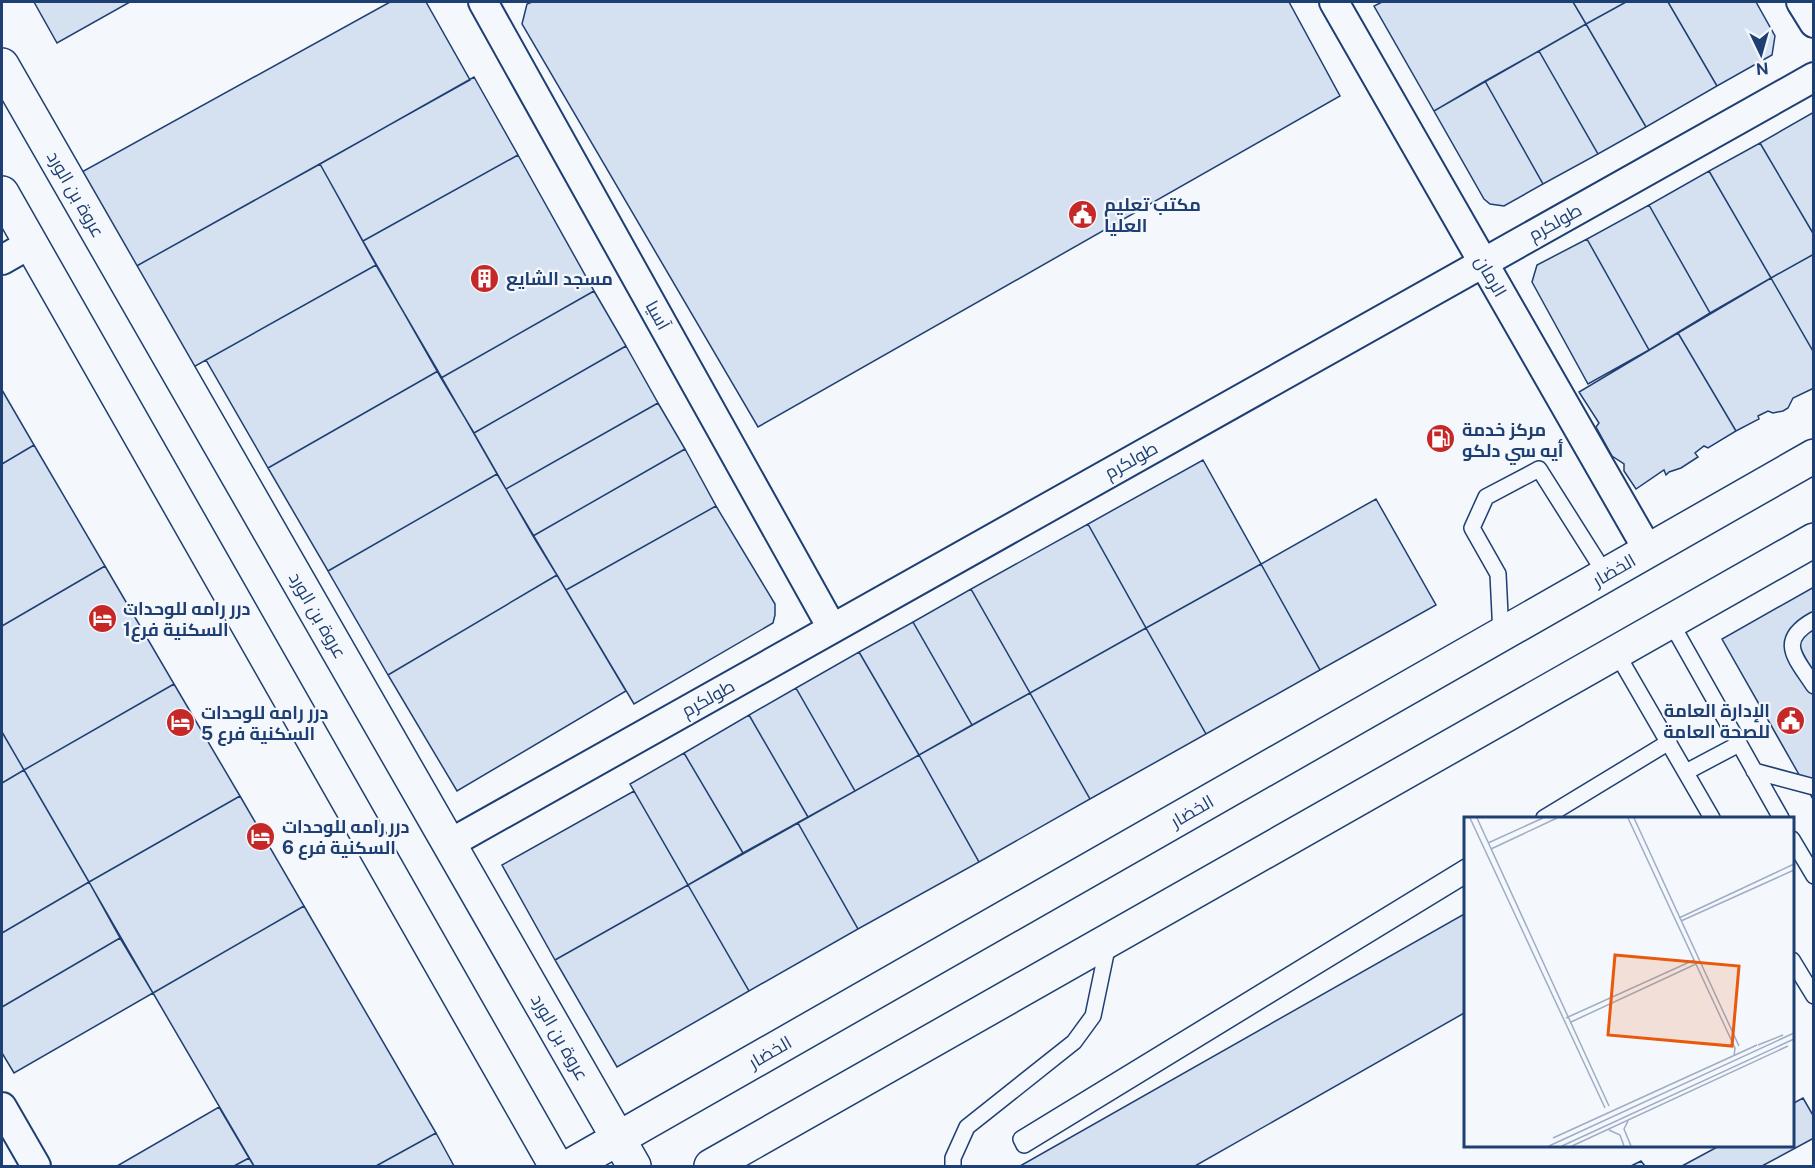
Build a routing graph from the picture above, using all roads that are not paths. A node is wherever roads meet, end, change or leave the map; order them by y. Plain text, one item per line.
1 (483, 2) edge
2 (1334, 2) edge
3 (1801, 2) edge
4 (1814, 23) edge
5 (2, 64) edge
6 (1814, 76) edge
7 (2, 193) edge
8 (30, 244) junction
9 (2, 260) edge
10 (1483, 262) junction
11 (1814, 456) edge
12 (1814, 540) edge
13 (1648, 550) junction
14 (1606, 574) junction
15 (1814, 620) edge
16 (1670, 621) junction
17 (832, 628) junction
18 (1501, 634) junction
19 (1616, 652) junction
20 (1814, 686) edge
21 (1739, 744) junction
22 (1671, 745) junction
23 (1754, 771) junction
24 (1686, 772) junction
25 (1814, 787) edge
26 (1547, 817) edge
27 (1561, 817) edge
28 (1711, 817) edge
29 (1780, 817) edge
30 (1794, 842) edge
31 (449, 844) junction
32 (1464, 868) edge
33 (1464, 876) edge
34 (1814, 876) edge
35 (1108, 941) junction
36 (1794, 963) edge
37 (1814, 996) edge
38 (2, 1107) edge
39 (618, 1139) junction
40 (36, 1167) edge
41 (556, 1167) edge
42 (570, 1167) edge
43 (634, 1167) edge
44 (711, 1167) edge
45 (953, 1167) edge

1 - 17 street, آسيا
2 - 10 street, الرمان
3 - 4 street
5 - 31 street, عروة بن الورد
6 - 10 street, طولكرم
7 - 8 street
8 - 9 street
8 - 41 street
10 - 13 street, الرمان
10 - 17 street, طولكرم
11 - 13 street, الخضار
12 - 16 street
13 - 14 street, الخضار
14 - 18 street, الخضار
14 - 18 lane
15 - 20 lane
16 - 19 street
16 - 21 lane
17 - 31 street, طولكرم
18 - 39 street, الخضار
19 - 22 lane
19 - 35 street
21 - 23 lane
21 - 24 lane
22 - 24 lane
22 - 26 lane
22 - 27 lane
23 - 25 lane
23 - 29 lane
24 - 28 lane
30 - 34 lane
31 - 39 street, عروة بن الورد
32 - 33 lane
35 - 44 street
35 - 45 lane
36 - 37 lane
38 - 40 street
39 - 42 street, الخضار
39 - 43 street, عروة بن الورد

